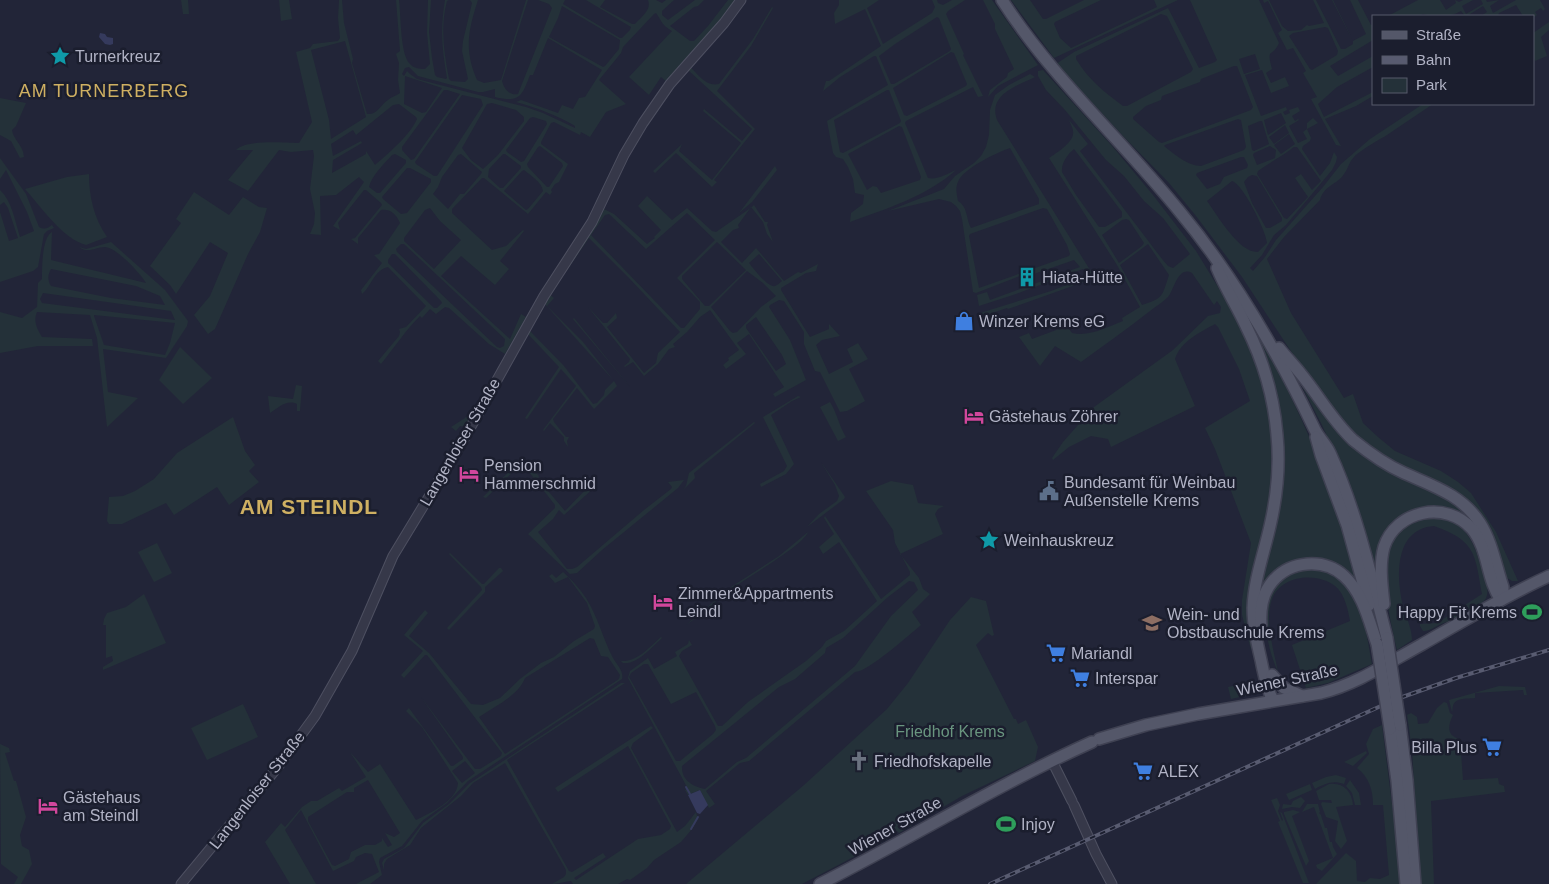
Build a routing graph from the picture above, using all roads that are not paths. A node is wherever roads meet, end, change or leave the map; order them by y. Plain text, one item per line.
1 (741, 0) edge
2 (1002, 0) edge
3 (1211, 252) junction
4 (1264, 332) junction
5 (1549, 576) edge
6 (1501, 600) junction
7 (1382, 641) junction
8 (1272, 675) junction
9 (1302, 696) junction
10 (1273, 700) junction
11 (1395, 727) junction
12 (1052, 761) junction
13 (181, 884) edge
14 (820, 884) edge
15 (1112, 884) edge
16 (1406, 884) edge
17 (1415, 884) edge

1 - 13 street, Langenloiser Straße
2 - 3 main road
3 - 4 main road
3 - 10 main road
4 - 6 main road
4 - 7 main road
5 - 6 main road, Wiener Straße
6 - 7 main road
6 - 9 main road, Wiener Straße
7 - 8 main road
7 - 11 main road, bridge
8 - 9 main road
8 - 10 main road
9 - 10 main road, Wiener Straße
10 - 12 main road, Wiener Straße
11 - 16 main road
11 - 17 main road
12 - 14 main road, Wiener Straße
12 - 15 street

